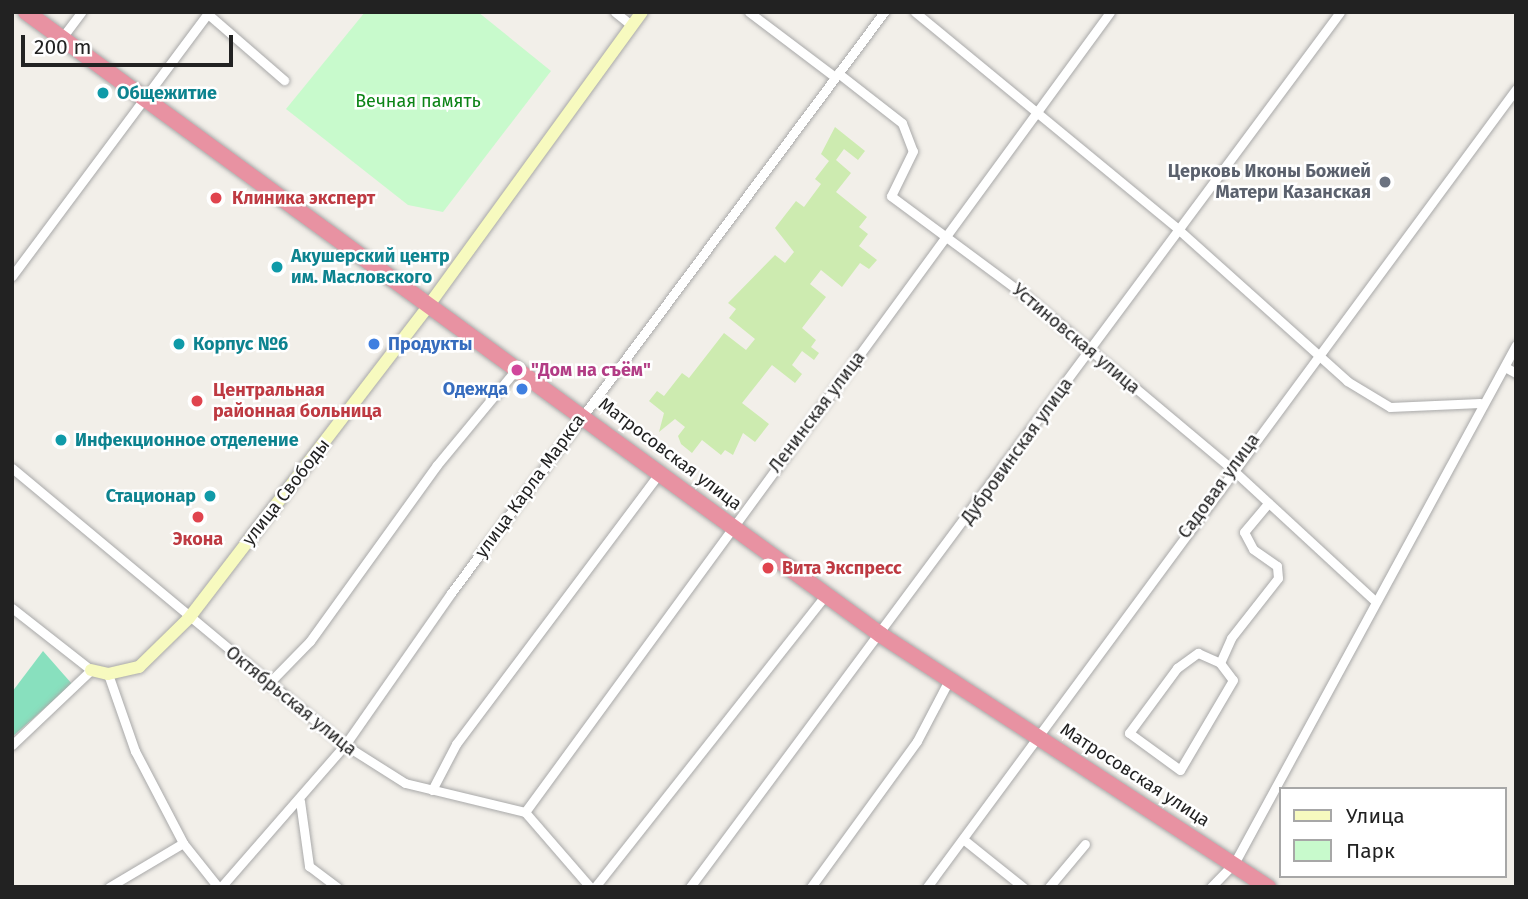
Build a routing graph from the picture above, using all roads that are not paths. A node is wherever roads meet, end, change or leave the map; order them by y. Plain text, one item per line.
1 (26, 12) edge
2 (81, 12) edge
3 (615, 12) edge
4 (642, 12) edge
5 (749, 12) edge
6 (884, 12) edge
7 (915, 12) edge
8 (1110, 12) edge
9 (1340, 12) edge
10 (208, 13) edge
11 (632, 26) junction
12 (61, 39) junction
13 (837, 75) junction
14 (284, 80) dead end
15 (1516, 89) edge
16 (142, 98) junction
17 (1034, 113) junction
18 (1179, 230) junction
19 (951, 236) junction
20 (12, 276) edge
21 (429, 305) junction
22 (1516, 345) edge
23 (1091, 351) junction
24 (1316, 352) junction
25 (519, 367) junction
26 (1505, 367) junction
27 (1516, 373) edge
28 (1480, 403) junction
29 (583, 413) junction
30 (12, 468) edge
31 (1232, 469) junction
32 (661, 470) junction
33 (1268, 503) junction
34 (734, 525) junction
35 (826, 595) junction
36 (1374, 600) junction
37 (12, 608) edge
38 (189, 618) junction
39 (881, 635) junction
40 (1220, 663) junction
41 (91, 670) junction
42 (108, 674) junction
43 (949, 680) junction
44 (268, 684) junction
45 (1036, 734) junction
46 (12, 745) edge
47 (345, 745) junction
48 (432, 790) junction
49 (300, 801) junction
50 (525, 812) junction
51 (963, 839) junction
52 (183, 843) junction
53 (1085, 844) dead end
54 (1235, 862) junction
55 (319, 883) edge
56 (110, 887) edge
57 (219, 887) edge
58 (337, 887) edge
59 (590, 887) edge
60 (595, 887) edge
61 (690, 887) edge
62 (811, 887) edge
63 (928, 887) edge
64 (1023, 887) edge
65 (1049, 887) edge
66 (1210, 887) edge
67 (1268, 887) edge

1 - 12 highway, Матросовская улица
2 - 12 street
3 - 11 street
4 - 11 street, улица Свободы
5 - 13 street, Устиновская улица
6 - 13 street, улица Карла Маркса
7 - 17 street
8 - 17 street, Ленинская улица
9 - 18 street, Дубровинская улица
10 - 14 street
10 - 16 street
11 - 21 street, улица Свободы
12 - 16 highway, Матросовская улица
13 - 19 street, Устиновская улица
13 - 29 street, улица Карла Маркса
15 - 24 street, Садовая улица
16 - 20 street
16 - 21 highway, Матросовская улица
17 - 18 street
17 - 19 street, Ленинская улица
18 - 23 street, Дубровинская улица
18 - 24 street
19 - 23 street, Устиновская улица
19 - 34 street, Ленинская улица
21 - 25 highway, Матросовская улица
21 - 38 street, улица Свободы
22 - 26 street
23 - 31 street, Устиновская улица
23 - 39 street, Дубровинская улица
24 - 28 street
24 - 31 street, Садовая улица
25 - 29 highway, Матросовская улица
25 - 44 street
26 - 27 street
26 - 28 street
28 - 36 street
29 - 32 highway, Матросовская улица
29 - 47 street, улица Карла Маркса
30 - 38 street, Октябрьская улица
31 - 33 street, Устиновская улица
31 - 45 street, Садовая улица
32 - 34 highway, Матросовская улица
32 - 48 street
33 - 36 street, Устиновская улица
33 - 40 street
34 - 35 highway, Матросовская улица
34 - 50 street, Ленинская улица
35 - 39 highway, Матросовская улица
35 - 60 street
36 - 54 street
37 - 41 street
38 - 42 street, улица Свободы
38 - 44 street, Октябрьская улица
39 - 43 highway, Матросовская улица
39 - 61 street, Дубровинская улица
40 - 40 street
41 - 42 street, улица Свободы
41 - 46 street
42 - 52 street
43 - 45 highway, Матросовская улица
43 - 62 street
44 - 47 street, Октябрьская улица
45 - 51 street, Садовая улица
45 - 54 highway, Матросовская улица
47 - 48 street, Октябрьская улица
47 - 49 street, улица Карла Маркса
48 - 50 street, Октябрьская улица
49 - 55 street
49 - 57 street, улица Карла Маркса
50 - 59 street
51 - 63 street, Садовая улица
51 - 64 street
52 - 56 street
52 - 57 street
53 - 65 street
54 - 66 street
54 - 67 highway, Матросовская улица
55 - 58 street

